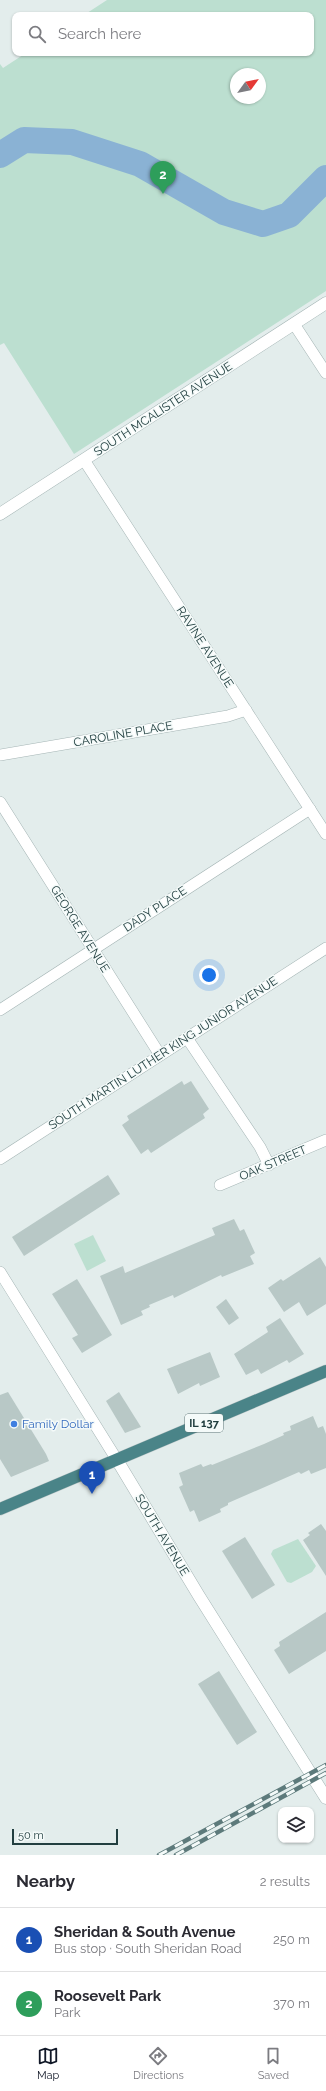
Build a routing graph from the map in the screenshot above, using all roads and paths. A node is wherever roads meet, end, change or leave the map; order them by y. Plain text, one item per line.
1 (326, 303) edge
2 (294, 324) junction
3 (326, 373) edge
4 (84, 460) junction
5 (0, 514) edge
6 (246, 710) junction
7 (0, 755) edge
8 (0, 802) edge
9 (310, 809) junction
10 (326, 834) edge
11 (326, 948) edge
12 (93, 950) junction
13 (0, 1010) edge
14 (187, 1038) junction
15 (160, 1055) junction
16 (326, 1140) edge
17 (0, 1159) edge
18 (269, 1165) junction
19 (220, 1186) dead end
20 (0, 1272) edge
21 (326, 1371) edge
22 (117, 1460) junction
23 (0, 1509) edge
24 (326, 1798) edge

1 - 2 street, SOUTH MCALISTER AVENUE
2 - 3 street
2 - 4 street, SOUTH MCALISTER AVENUE
4 - 5 street, SOUTH MCALISTER AVENUE
4 - 6 street, RAVINE AVENUE
6 - 7 street, CAROLINE PLACE
6 - 9 street, RAVINE AVENUE
8 - 12 street, GEORGE AVENUE
9 - 10 street, RAVINE AVENUE
9 - 12 street, DADY PLACE
11 - 14 street, SOUTH MARTIN LUTHER KING JUNIOR AVENUE
12 - 13 street, DADY PLACE
12 - 15 street, GEORGE AVENUE
14 - 15 street, SOUTH MARTIN LUTHER KING JUNIOR AVENUE
14 - 18 street
15 - 17 street, SOUTH MARTIN LUTHER KING JUNIOR AVENUE
16 - 18 street, OAK STREET
18 - 19 street, OAK STREET
20 - 22 street, SOUTH AVENUE
21 - 22 highway, IL 137
22 - 23 highway, IL 137
22 - 24 street, SOUTH AVENUE

